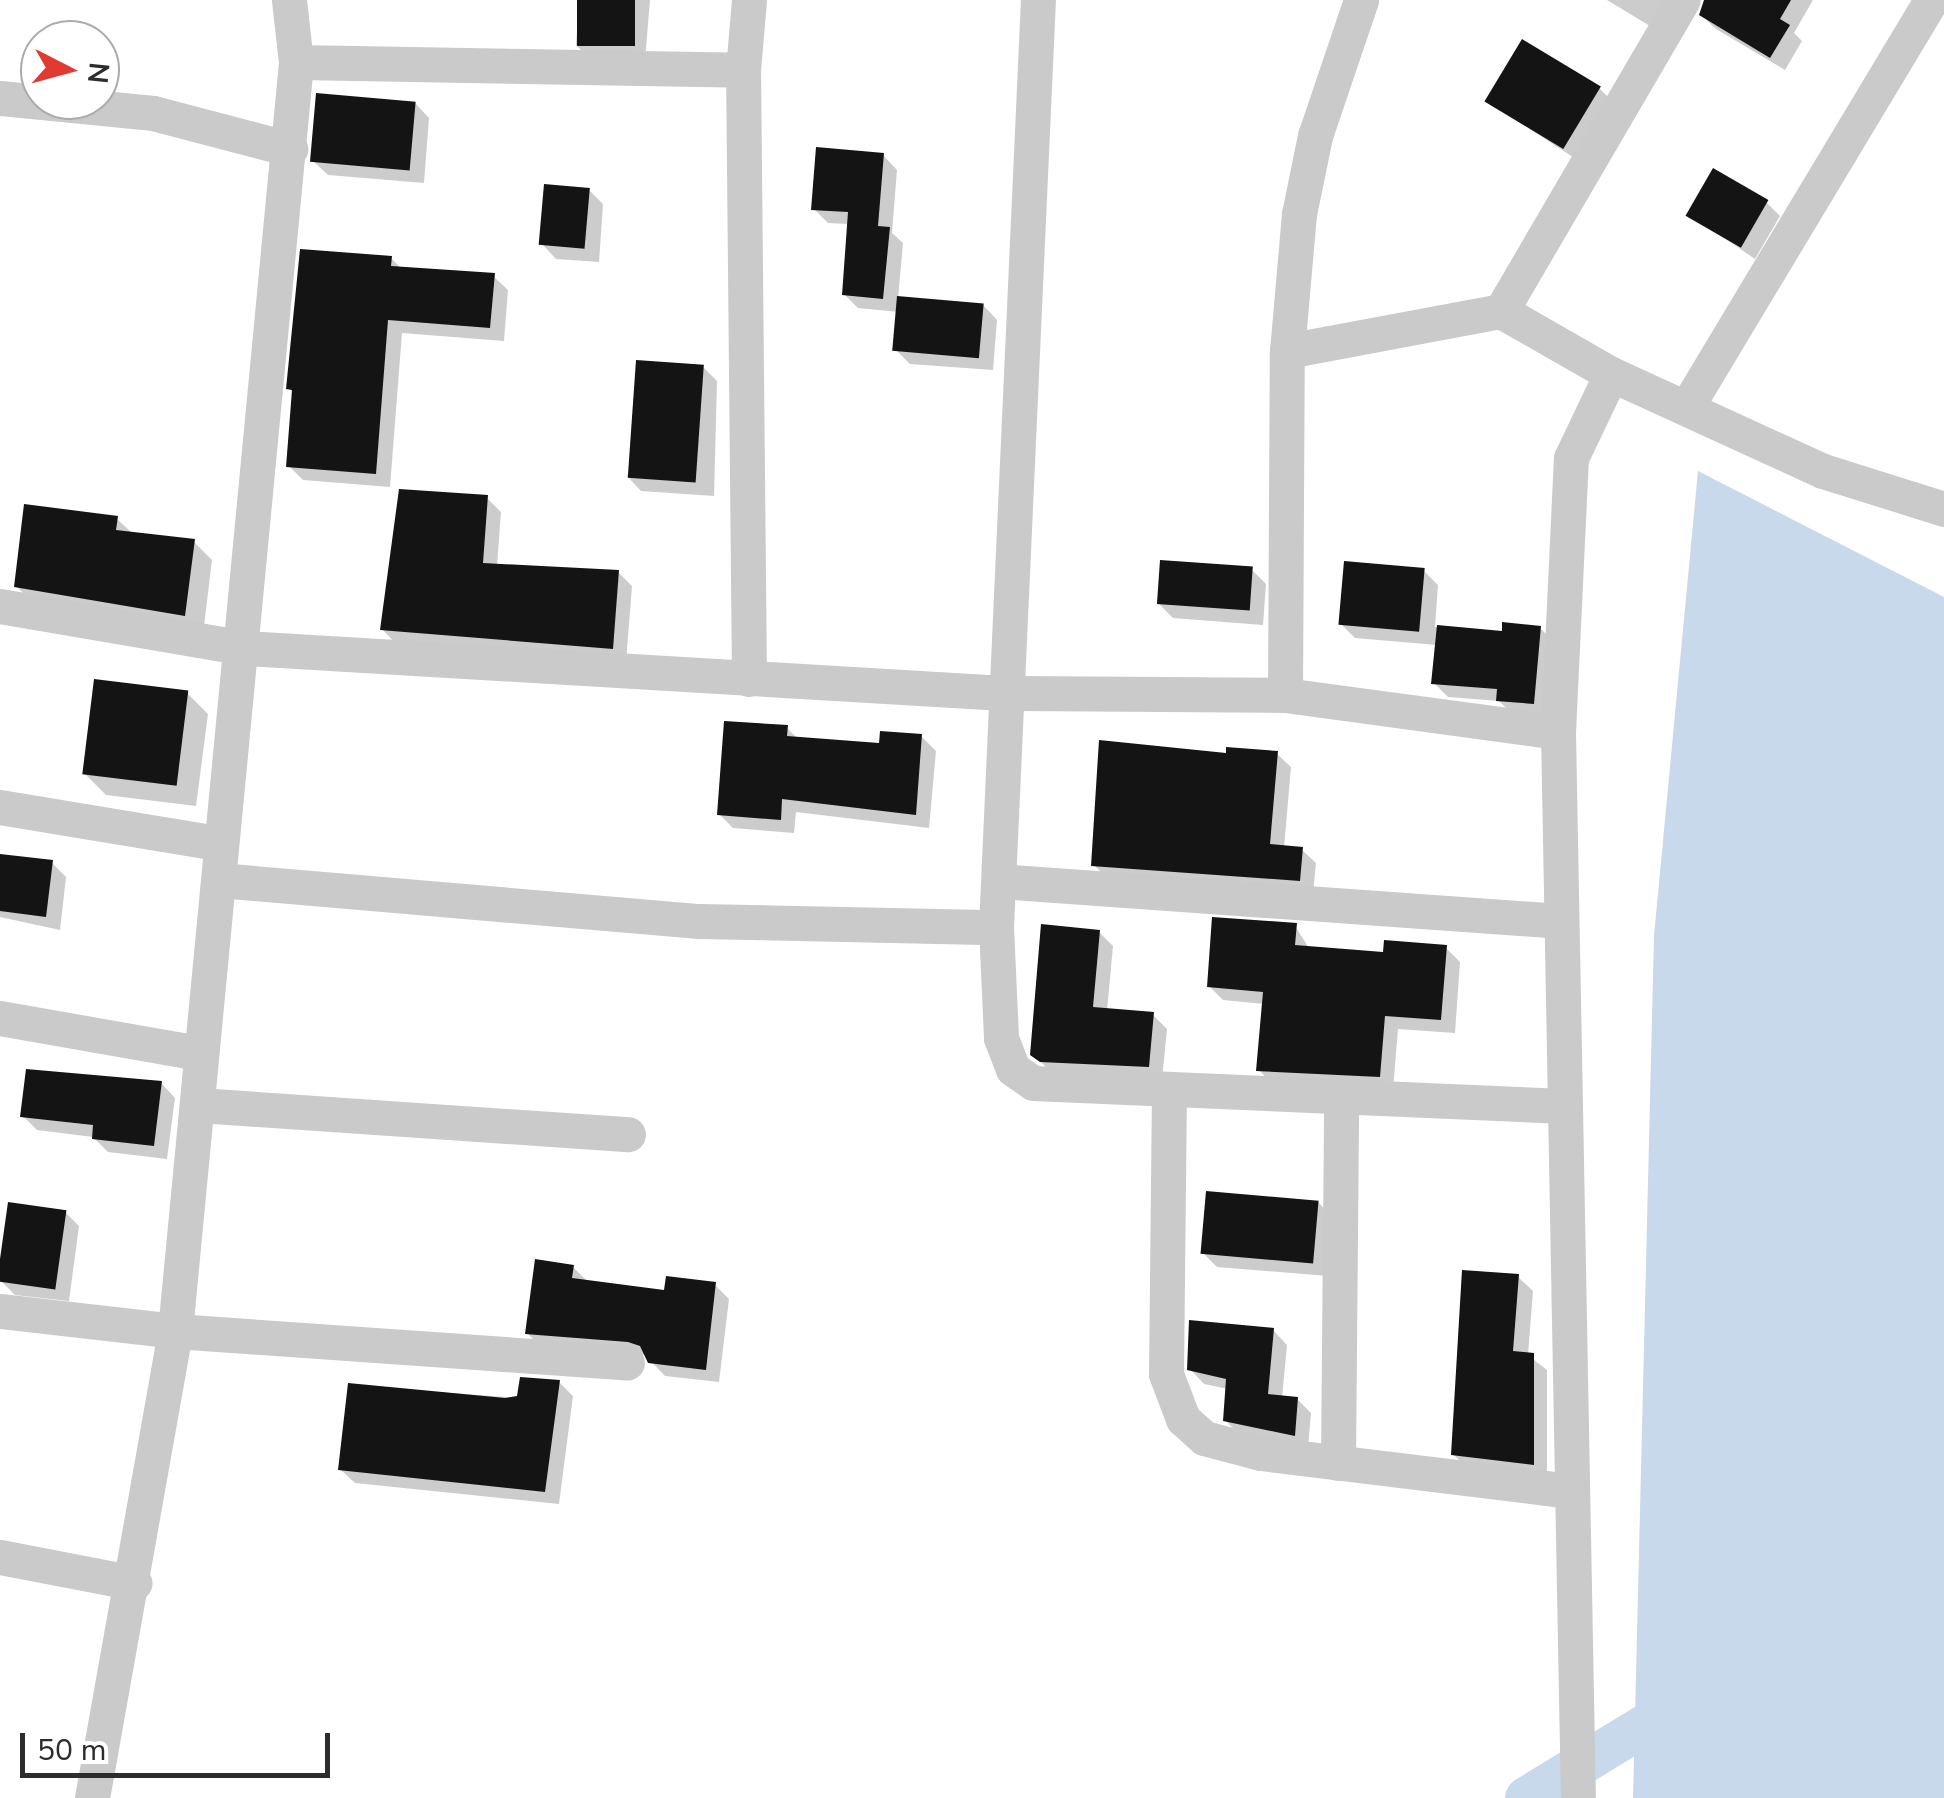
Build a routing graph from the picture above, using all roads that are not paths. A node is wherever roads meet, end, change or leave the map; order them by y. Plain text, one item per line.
1 (289, 0) edge
2 (750, 0) edge
3 (1038, 0) edge
4 (1361, 0) edge
5 (1683, 0) edge
6 (1931, 0) edge
7 (296, 62) junction
8 (743, 70) junction
9 (0, 98) edge
10 (290, 149) junction
11 (1500, 311) junction
12 (1287, 351) junction
13 (1610, 374) junction
14 (1686, 408) junction
15 (1944, 509) edge
16 (0, 606) edge
17 (245, 648) junction
18 (749, 679) junction
19 (1004, 692) junction
20 (1285, 695) junction
21 (1558, 732) junction
22 (0, 808) edge
23 (217, 842) junction
24 (219, 880) junction
25 (999, 881) junction
26 (1562, 922) junction
27 (996, 927) junction
28 (0, 1018) edge
29 (198, 1053) junction
30 (1169, 1089) junction
31 (1341, 1101) junction
32 (198, 1106) junction
33 (1564, 1106) junction
34 (628, 1134) dead end
35 (0, 1311) edge
36 (175, 1331) junction
37 (627, 1363) dead end
38 (1338, 1463) junction
39 (1571, 1490) junction
40 (0, 1557) edge
41 (135, 1583) junction
42 (92, 1798) edge
43 (1578, 1798) edge

1 - 7 street
2 - 8 street
3 - 19 street
4 - 12 street
5 - 11 street
6 - 14 street
7 - 8 street
7 - 10 street
8 - 18 street
9 - 10 street
10 - 17 street
11 - 12 street
11 - 13 street
12 - 20 street
13 - 14 street
13 - 21 street
14 - 15 street
16 - 17 street
17 - 18 street
17 - 23 street
18 - 19 street
19 - 20 street
19 - 25 street
20 - 21 street
21 - 26 street
22 - 23 street
23 - 24 street
24 - 27 street
24 - 29 street
25 - 26 street
25 - 27 street
26 - 33 street
27 - 30 street
28 - 29 street
29 - 32 street
30 - 31 street
30 - 38 street
31 - 33 street
31 - 38 street
32 - 34 street
32 - 36 street
33 - 39 street
35 - 36 street
36 - 37 street
36 - 41 street
38 - 39 street
39 - 43 street
40 - 41 street
41 - 42 street

